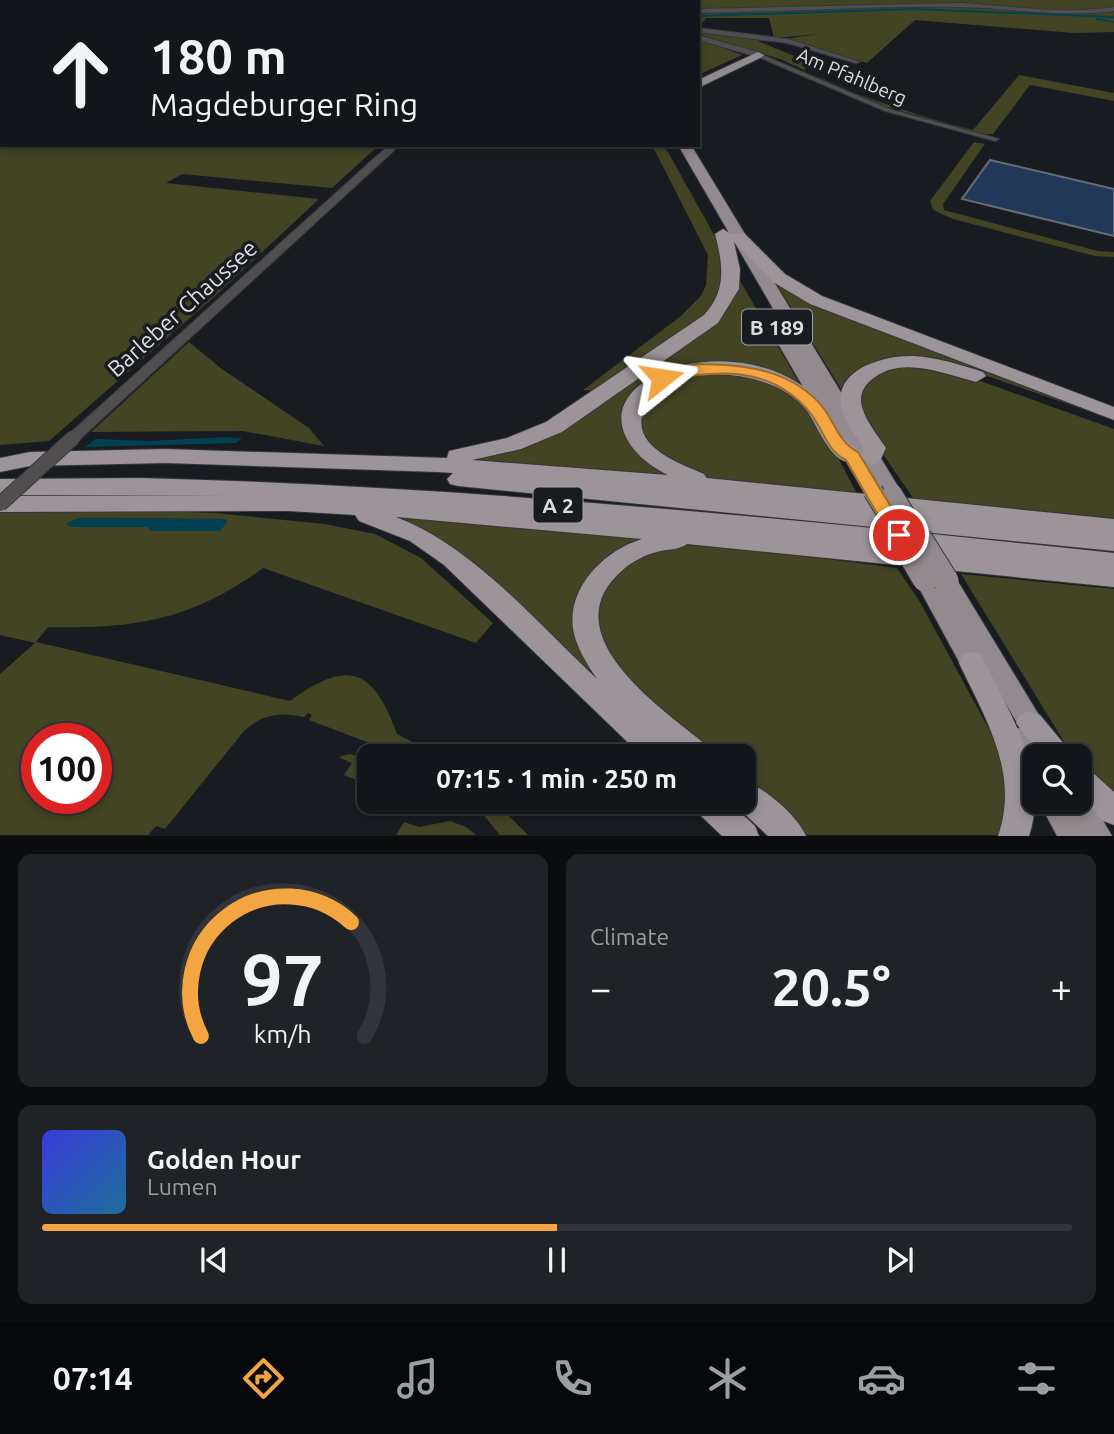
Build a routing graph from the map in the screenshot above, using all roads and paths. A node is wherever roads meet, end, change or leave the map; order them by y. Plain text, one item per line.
1 (1114, 9) edge
2 (700, 11) edge
3 (700, 30) edge
4 (700, 38) edge
5 (758, 55) junction
6 (857, 62) dead end
7 (700, 76) edge
8 (700, 84) edge
9 (995, 139) dead end
10 (393, 147) edge
11 (673, 147) edge
12 (685, 147) edge
13 (731, 235) junction
14 (1114, 414) edge
15 (1114, 425) edge
16 (862, 457) junction
17 (378, 461) junction
18 (0, 467) edge
19 (0, 487) edge
20 (763, 492) junction
21 (289, 503) junction
22 (0, 504) edge
23 (1114, 525) edge
24 (742, 540) junction
25 (1114, 544) edge
26 (1114, 562) edge
27 (1114, 579) edge
28 (935, 580) junction
29 (972, 663) junction
30 (1030, 723) junction
31 (648, 744) edge
32 (685, 744) edge
33 (1043, 744) edge
34 (1048, 744) edge
35 (1022, 749) edge
36 (1092, 791) edge
37 (756, 804) edge
38 (1114, 811) edge
39 (721, 814) edge
40 (1060, 814) edge
41 (1085, 814) edge
42 (744, 835) edge
43 (791, 835) edge
44 (1013, 835) edge
45 (1073, 835) edge
46 (1098, 835) edge

1 - 2 street
3 - 6 street
4 - 5 street, Am Pfahlberg
5 - 7 highway
5 - 8 highway
5 - 9 street, Am Pfahlberg
10 - 22 street, Barleber Chaussee, bridge
11 - 13 highway, B 189
12 - 13 highway, B 189
13 - 14 highway
13 - 16 highway, B 189
13 - 17 highway
15 - 16 highway
16 - 20 highway
16 - 28 highway, B 189, bridge
17 - 18 highway
17 - 20 highway
18 - 25 highway, A 2
19 - 26 highway, A 2
20 - 23 highway
21 - 22 highway
21 - 24 highway
21 - 31 highway
24 - 27 highway
24 - 32 highway
28 - 29 highway, B 189
28 - 30 highway, B 189
29 - 35 highway, B 189
29 - 44 highway
30 - 33 highway, B 189
30 - 34 highway
36 - 38 highway
37 - 43 highway
39 - 42 highway
40 - 45 highway
41 - 46 highway

